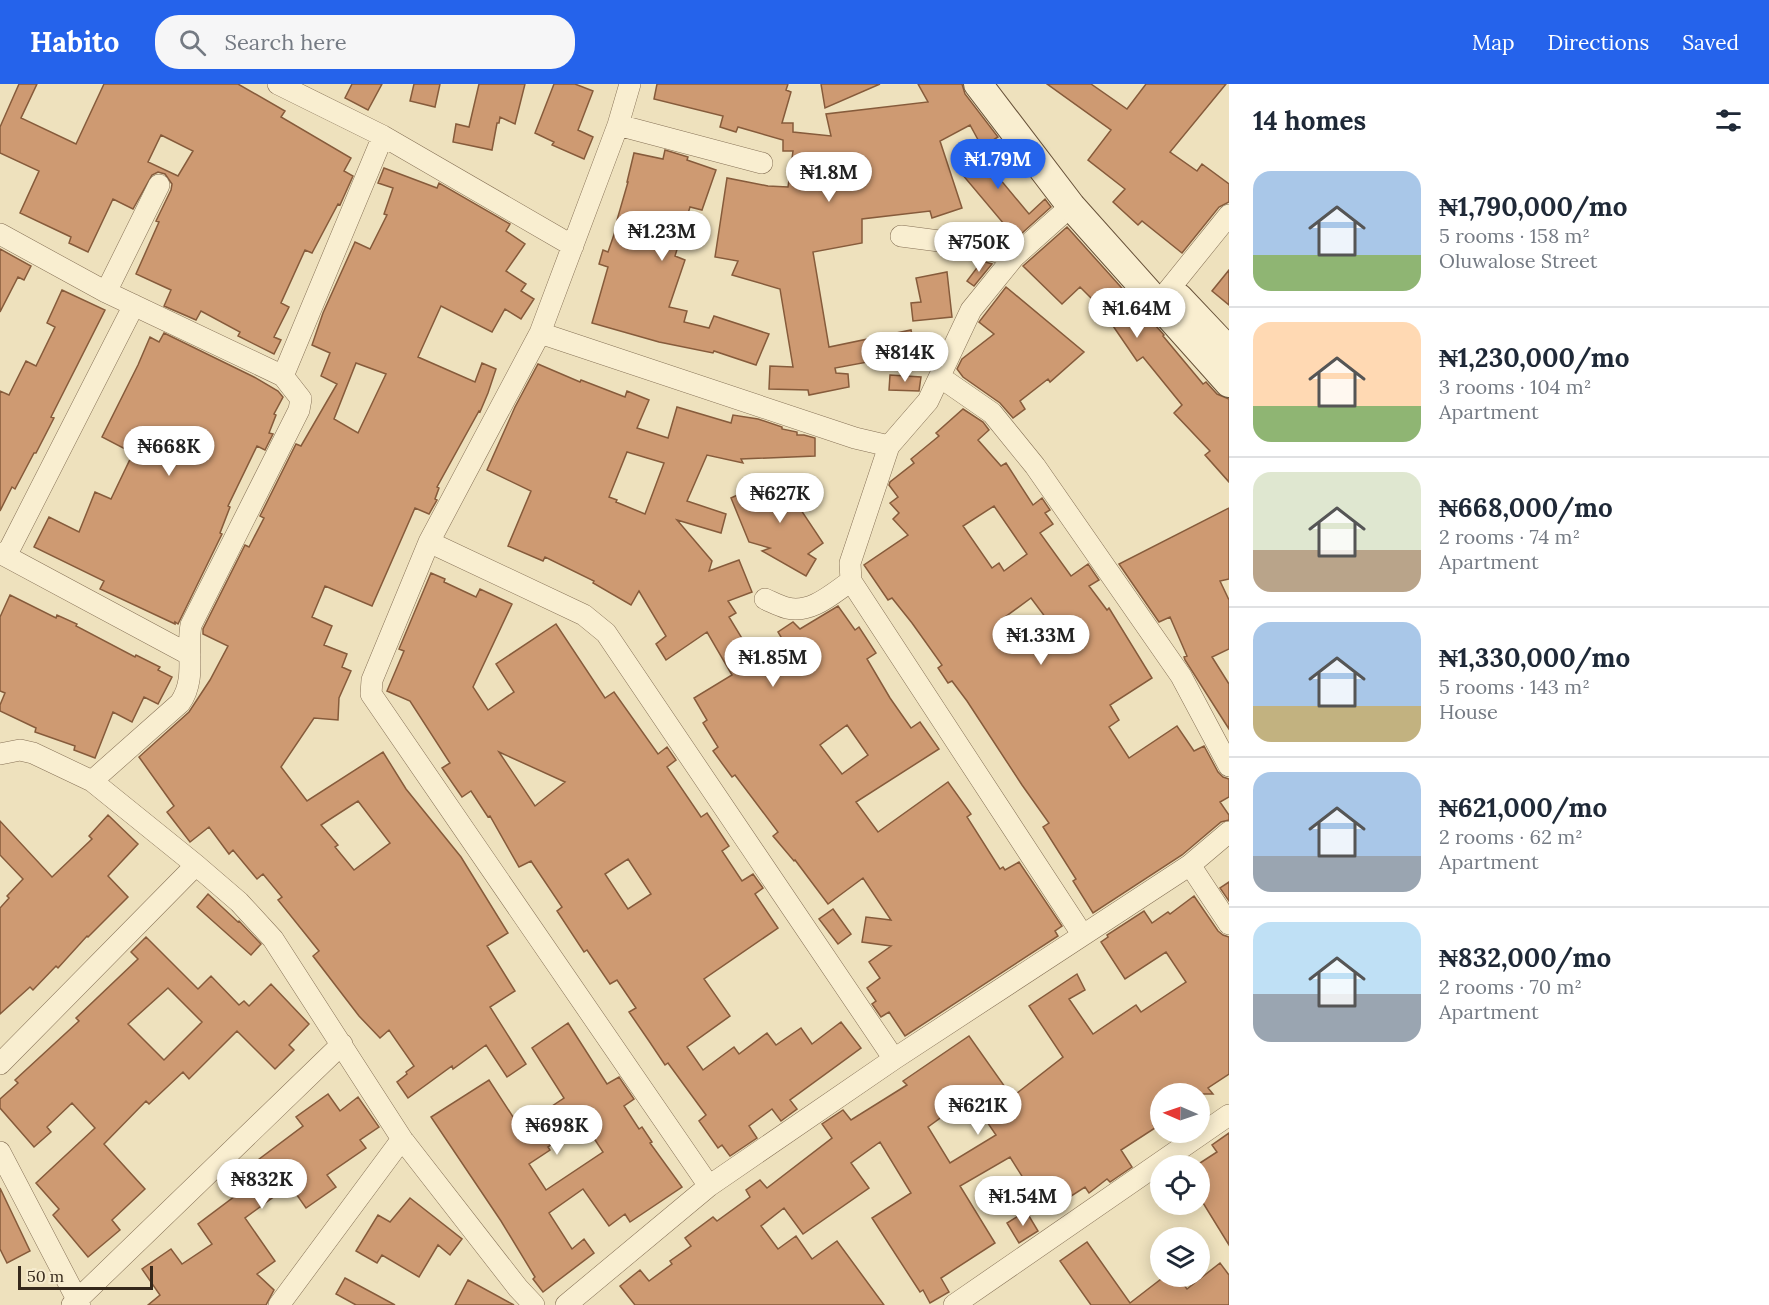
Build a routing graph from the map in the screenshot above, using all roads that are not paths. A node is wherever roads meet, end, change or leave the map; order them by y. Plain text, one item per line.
1 (278, 84) edge
2 (630, 84) edge
3 (978, 84) edge
4 (1001, 84) edge
5 (618, 124) junction
6 (383, 136) junction
7 (762, 163) dead end
8 (159, 185) dead end
9 (1071, 206) junction
10 (1229, 215) edge
11 (0, 234) edge
12 (902, 236) dead end
13 (573, 246) junction
14 (1014, 257) junction
15 (106, 292) junction
16 (1164, 296) junction
17 (134, 305) junction
18 (540, 333) junction
19 (1229, 351) edge
20 (284, 376) junction
21 (940, 377) junction
22 (1229, 382) edge
23 (889, 446) junction
24 (429, 542) junction
25 (3, 555) edge
26 (851, 581) junction
27 (765, 599) dead end
28 (190, 656) junction
29 (0, 754) edge
30 (1229, 766) edge
31 (92, 782) junction
32 (1229, 832) edge
33 (196, 865) junction
34 (1190, 865) junction
35 (1229, 924) edge
36 (1082, 934) junction
37 (342, 1044) junction
38 (894, 1059) junction
39 (0, 1064) edge
40 (1229, 1115) edge
41 (402, 1139) junction
42 (0, 1152) edge
43 (709, 1186) junction
44 (76, 1303) edge
45 (279, 1305) edge
46 (534, 1305) edge
47 (566, 1305) edge
48 (954, 1305) edge

1 - 6 street
2 - 5 street
3 - 9 street
4 - 16 street
5 - 7 street
5 - 13 street
6 - 13 street
6 - 20 street
8 - 15 street
9 - 14 street
9 - 16 street
10 - 16 street
11 - 15 street
12 - 14 street
13 - 18 street
14 - 21 street
15 - 17 street
16 - 19 street
16 - 22 street
17 - 20 street
17 - 25 street
18 - 23 street
18 - 24 street
20 - 28 street
21 - 23 street
21 - 30 street
23 - 26 street
24 - 38 street
24 - 43 street
25 - 28 street
26 - 27 street
26 - 36 street
28 - 31 street
29 - 31 street
31 - 33 street
32 - 34 street
33 - 37 street
33 - 39 street
34 - 35 street
34 - 36 street
36 - 38 street
37 - 41 street
37 - 44 street
38 - 43 street
40 - 48 street
41 - 45 street
41 - 46 street
42 - 44 street
43 - 47 street

